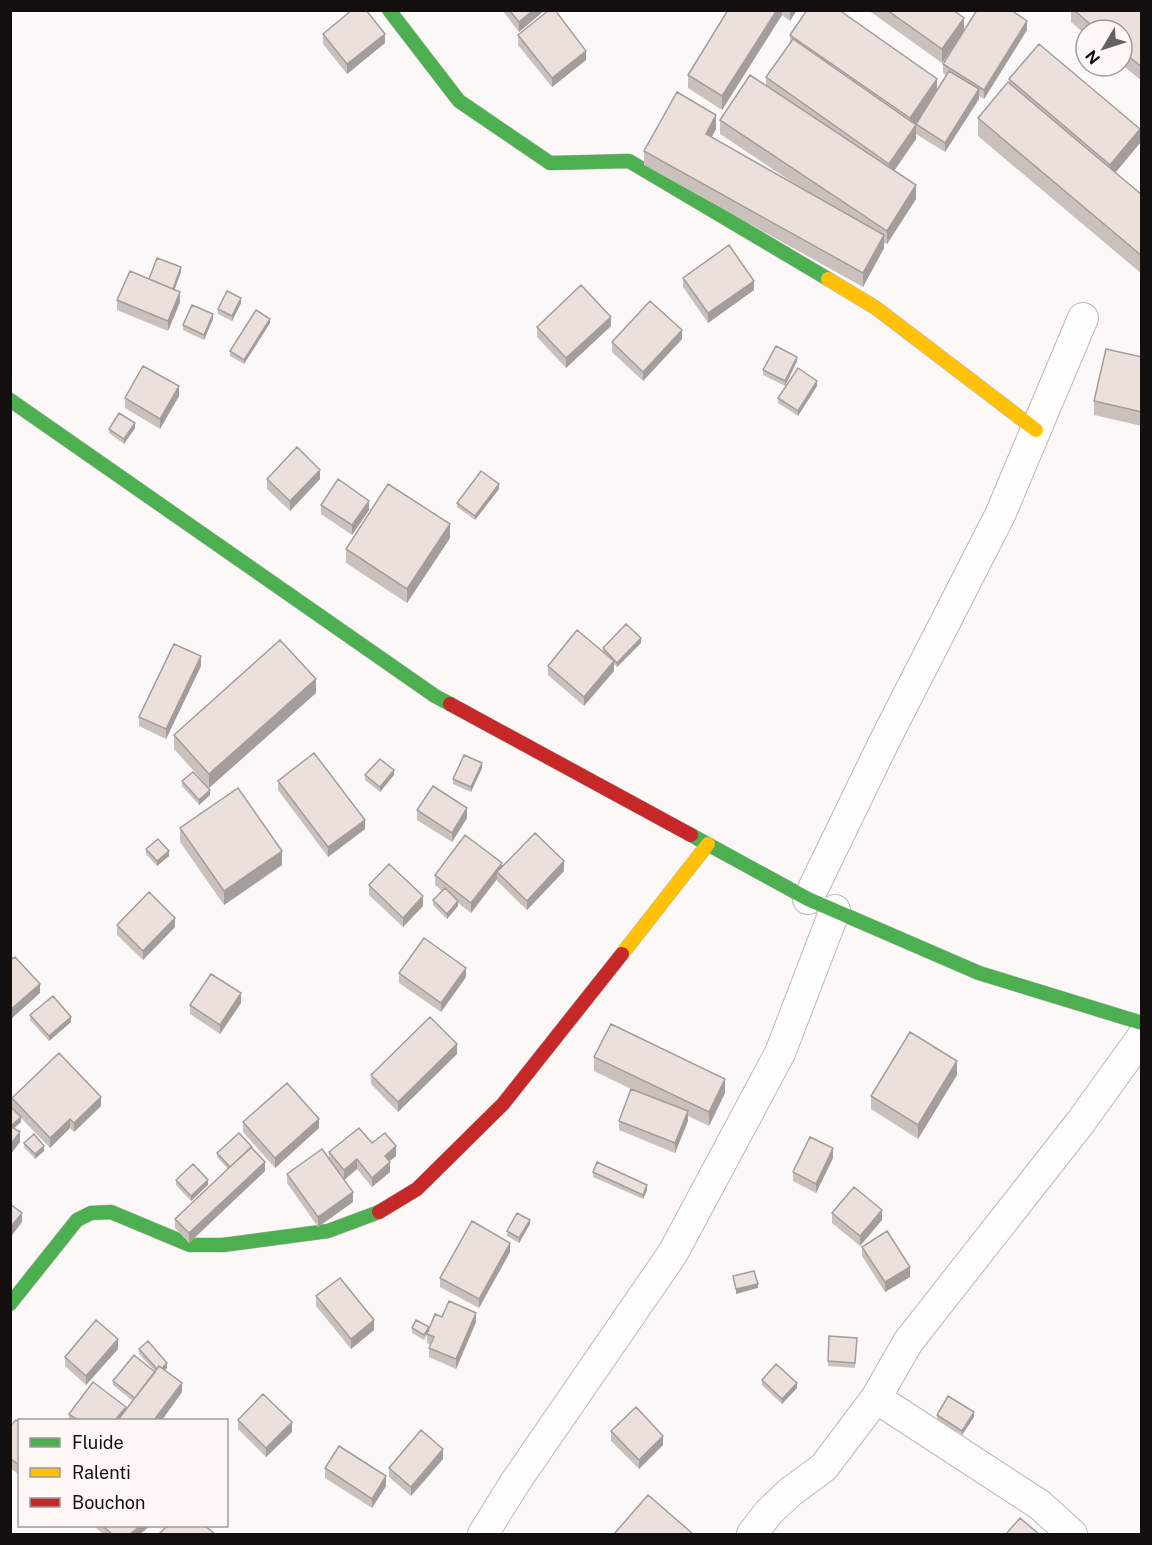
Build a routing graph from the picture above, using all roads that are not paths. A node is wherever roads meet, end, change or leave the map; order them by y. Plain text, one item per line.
1 (389, 10) edge
2 (1083, 318) dead end
3 (10, 400) edge
4 (1036, 430) junction
5 (708, 844) junction
6 (821, 904) junction
7 (1142, 1023) edge
8 (1142, 1037) edge
9 (10, 1304) edge
10 (876, 1398) junction
11 (483, 1534) edge
12 (752, 1534) edge
13 (1072, 1534) edge

1 - 4 street
2 - 4 street
3 - 5 street
4 - 6 street
5 - 6 street
5 - 9 street
6 - 7 street
6 - 11 street
8 - 10 street
10 - 12 street
10 - 13 street

